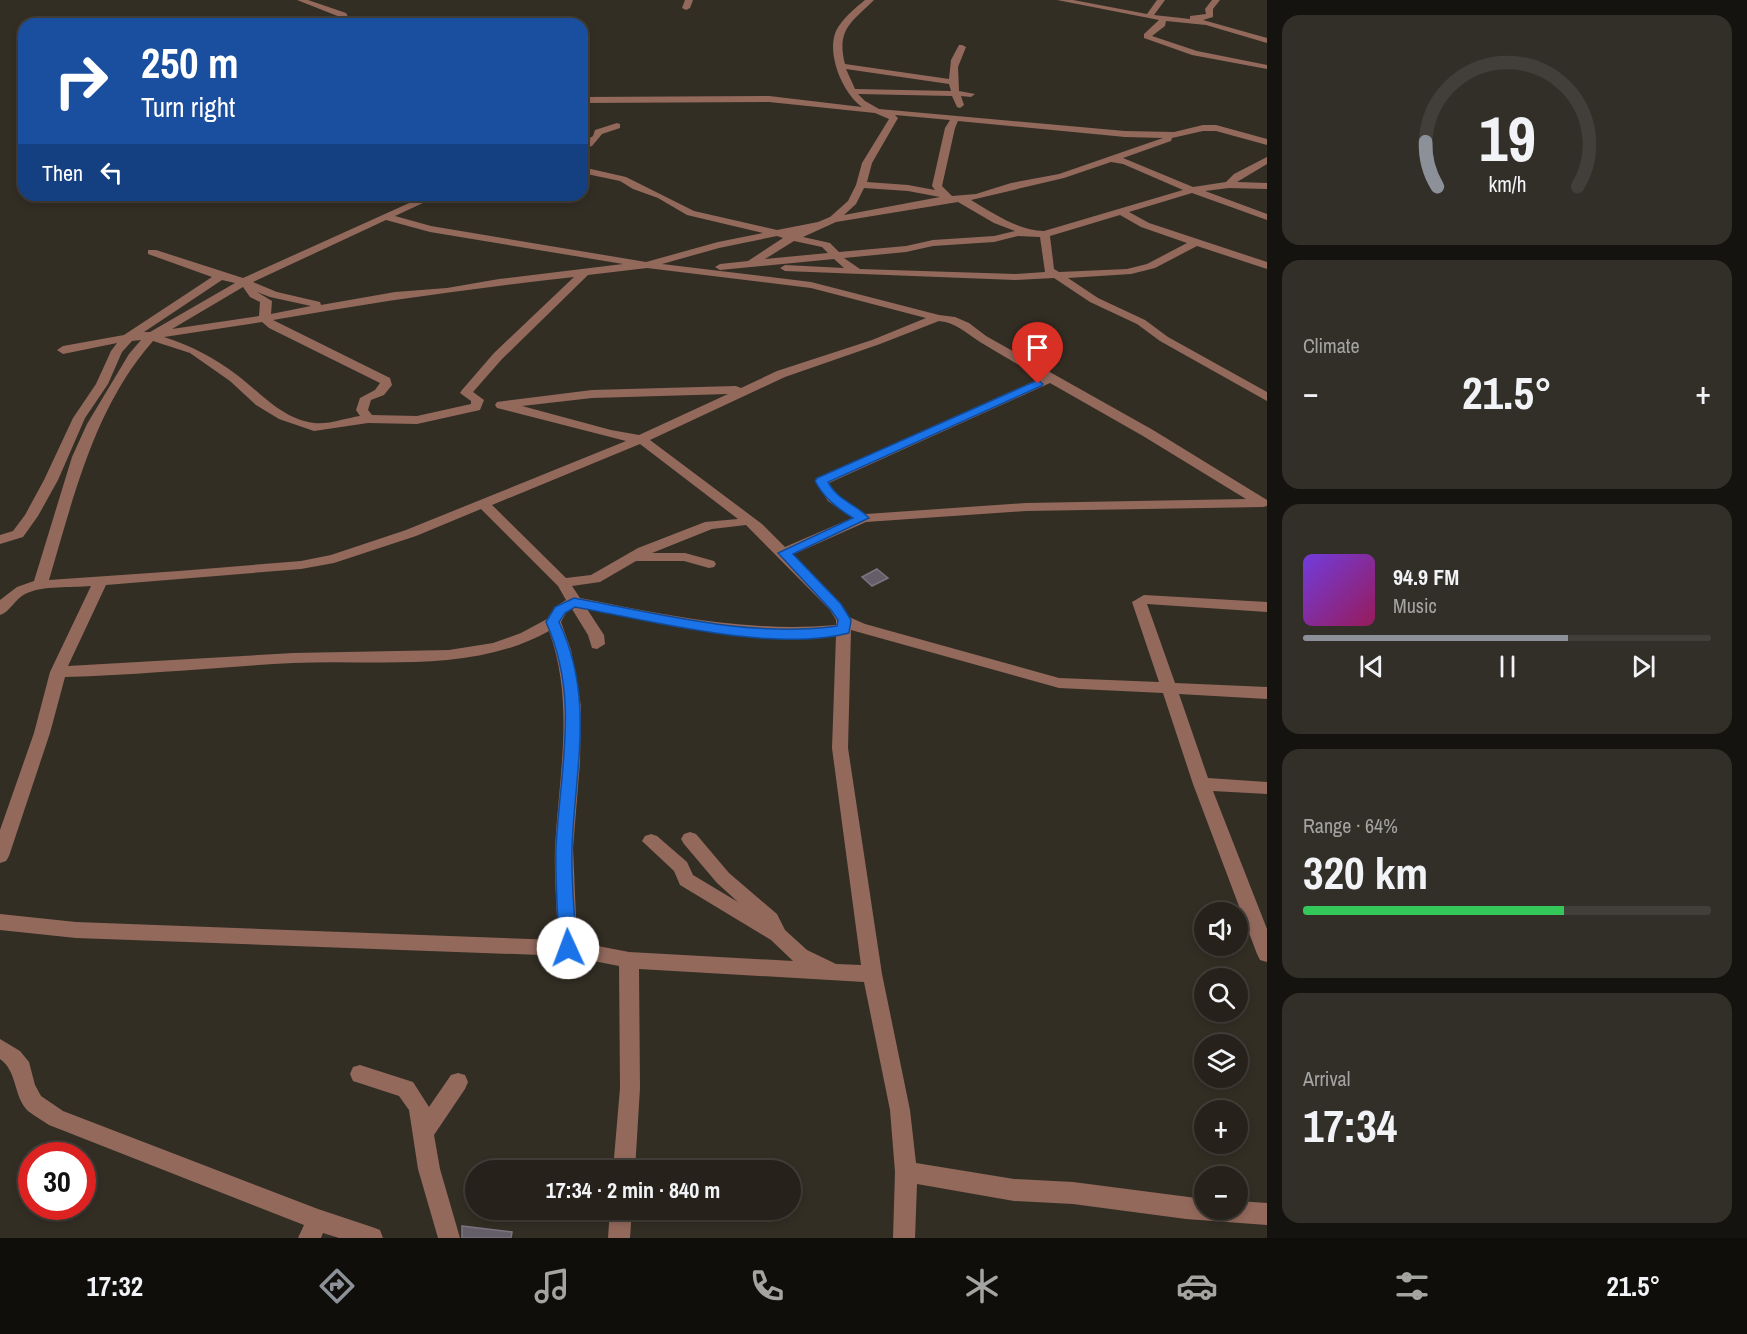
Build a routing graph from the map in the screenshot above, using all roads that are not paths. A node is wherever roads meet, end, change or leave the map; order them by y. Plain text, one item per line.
1 (301, 0) edge
2 (870, 0) edge
3 (1061, 0) edge
4 (1161, 0) edge
5 (1216, 0) edge
6 (1149, 17) junction
7 (345, 18) edge
8 (1168, 18) junction
9 (1267, 41) edge
10 (962, 47) dead end
11 (841, 66) junction
12 (1267, 67) edge
13 (952, 82) junction
14 (852, 91) junction
15 (954, 93) junction
16 (971, 94) dead end
17 (588, 100) edge
18 (960, 105) dead end
19 (877, 111) junction
20 (955, 119) junction
21 (617, 126) dead end
22 (1174, 135) junction
23 (1267, 142) edge
24 (588, 144) edge
25 (1110, 159) junction
26 (1267, 160) edge
27 (588, 171) edge
28 (861, 185) junction
29 (1229, 185) junction
30 (1267, 186) edge
31 (1192, 190) junction
32 (952, 198) junction
33 (421, 201) edge
34 (1122, 212) junction
35 (385, 216) junction
36 (1267, 217) edge
37 (834, 219) junction
38 (820, 225) junction
39 (780, 233) junction
40 (1031, 234) junction
41 (1045, 234) junction
42 (795, 236) junction
43 (1194, 243) junction
44 (152, 252) dead end
45 (836, 255) junction
46 (646, 265) junction
47 (749, 266) junction
48 (1267, 266) edge
49 (682, 270) junction
50 (858, 272) junction
51 (583, 274) junction
52 (220, 276) junction
53 (1056, 276) junction
54 (244, 282) junction
55 (325, 306) junction
56 (265, 318) junction
57 (938, 318) junction
58 (151, 336) junction
59 (128, 338) junction
60 (63, 350) dead end
61 (1052, 378) junction
62 (748, 389) junction
63 (1267, 397) edge
64 (368, 418) junction
65 (641, 439) junction
66 (1265, 503) edge
67 (484, 504) junction
68 (863, 518) junction
69 (740, 524) dead end
70 (0, 540) edge
71 (784, 553) junction
72 (632, 558) junction
73 (709, 564) dead end
74 (596, 579) junction
75 (101, 581) junction
76 (563, 583) junction
77 (40, 585) junction
78 (574, 602) junction
79 (1267, 607) edge
80 (0, 610) edge
81 (553, 622) junction
82 (844, 625) junction
83 (597, 644) dead end
84 (58, 672) junction
85 (1169, 689) junction
86 (1267, 693) edge
87 (1202, 784) junction
88 (1267, 788) edge
89 (690, 839) dead end
90 (651, 841) dead end
91 (0, 856) edge
92 (0, 922) edge
93 (778, 935) junction
94 (568, 948) junction
95 (1267, 954) edge
96 (629, 960) junction
97 (838, 972) junction
98 (872, 974) junction
99 (0, 1048) edge
100 (360, 1074) dead end
101 (458, 1082) dead end
102 (422, 1135) junction
103 (625, 1160) edge
104 (906, 1172) junction
105 (1267, 1214) edge
106 (620, 1220) edge
107 (313, 1229) edge
108 (372, 1238) edge
109 (449, 1238) edge
110 (619, 1238) edge
111 (904, 1238) edge

1 - 7 street
2 - 11 street
3 - 6 street
4 - 6 street
5 - 8 street
6 - 8 street
8 - 9 street
8 - 12 street
10 - 13 street
11 - 13 street
11 - 14 street
13 - 15 street
14 - 15 street
14 - 19 street
15 - 16 street
15 - 18 street
17 - 19 street
19 - 20 street
19 - 28 street
20 - 22 street
20 - 32 street
21 - 24 street
22 - 23 street
22 - 25 street
25 - 31 street
25 - 32 street
26 - 29 street
27 - 39 street
28 - 32 street
28 - 37 street
29 - 30 street
29 - 31 street
31 - 34 street
31 - 36 street
32 - 37 street
32 - 40 street
33 - 35 street
34 - 41 street
34 - 43 street
35 - 46 street
35 - 54 street
37 - 38 street
38 - 39 street
38 - 42 street
39 - 42 street
39 - 46 street
40 - 41 street
40 - 45 street
41 - 53 street
42 - 45 street
42 - 47 street
43 - 48 street
43 - 53 street
44 - 52 street
45 - 47 street
45 - 50 street
46 - 49 street
46 - 51 street
47 - 49 street
47 - 50 street
49 - 57 street
50 - 53 street
51 - 55 street
51 - 64 street
52 - 54 street
52 - 59 street
53 - 63 street
54 - 55 street
54 - 56 street
54 - 58 street
55 - 56 street
56 - 58 street
56 - 64 street
57 - 61 street
57 - 62 street
58 - 59 street
58 - 64 street
58 - 77 street
59 - 60 street
59 - 70 street
61 - 66 street
61 - 68 street
62 - 65 street
62 - 65 street
65 - 67 street
65 - 71 street
66 - 68 street
67 - 75 street
67 - 76 street
68 - 71 street
69 - 72 street
71 - 82 street
72 - 73 street
72 - 74 street
74 - 76 street
74 - 78 street
75 - 77 street
75 - 84 street
76 - 78 street
77 - 80 street
78 - 81 street
78 - 82 street
78 - 83 street
79 - 85 street
81 - 84 street
81 - 94 street
82 - 85 street
82 - 98 street
84 - 91 street
85 - 86 street
85 - 87 street
87 - 88 street
87 - 95 street
89 - 93 street
90 - 93 street
92 - 94 street
93 - 97 street
94 - 96 street
96 - 97 street
96 - 103 street
97 - 98 street
98 - 104 street
99 - 107 street
100 - 102 street
101 - 102 street
102 - 109 street
104 - 105 street
104 - 111 street
106 - 110 street
107 - 108 street

